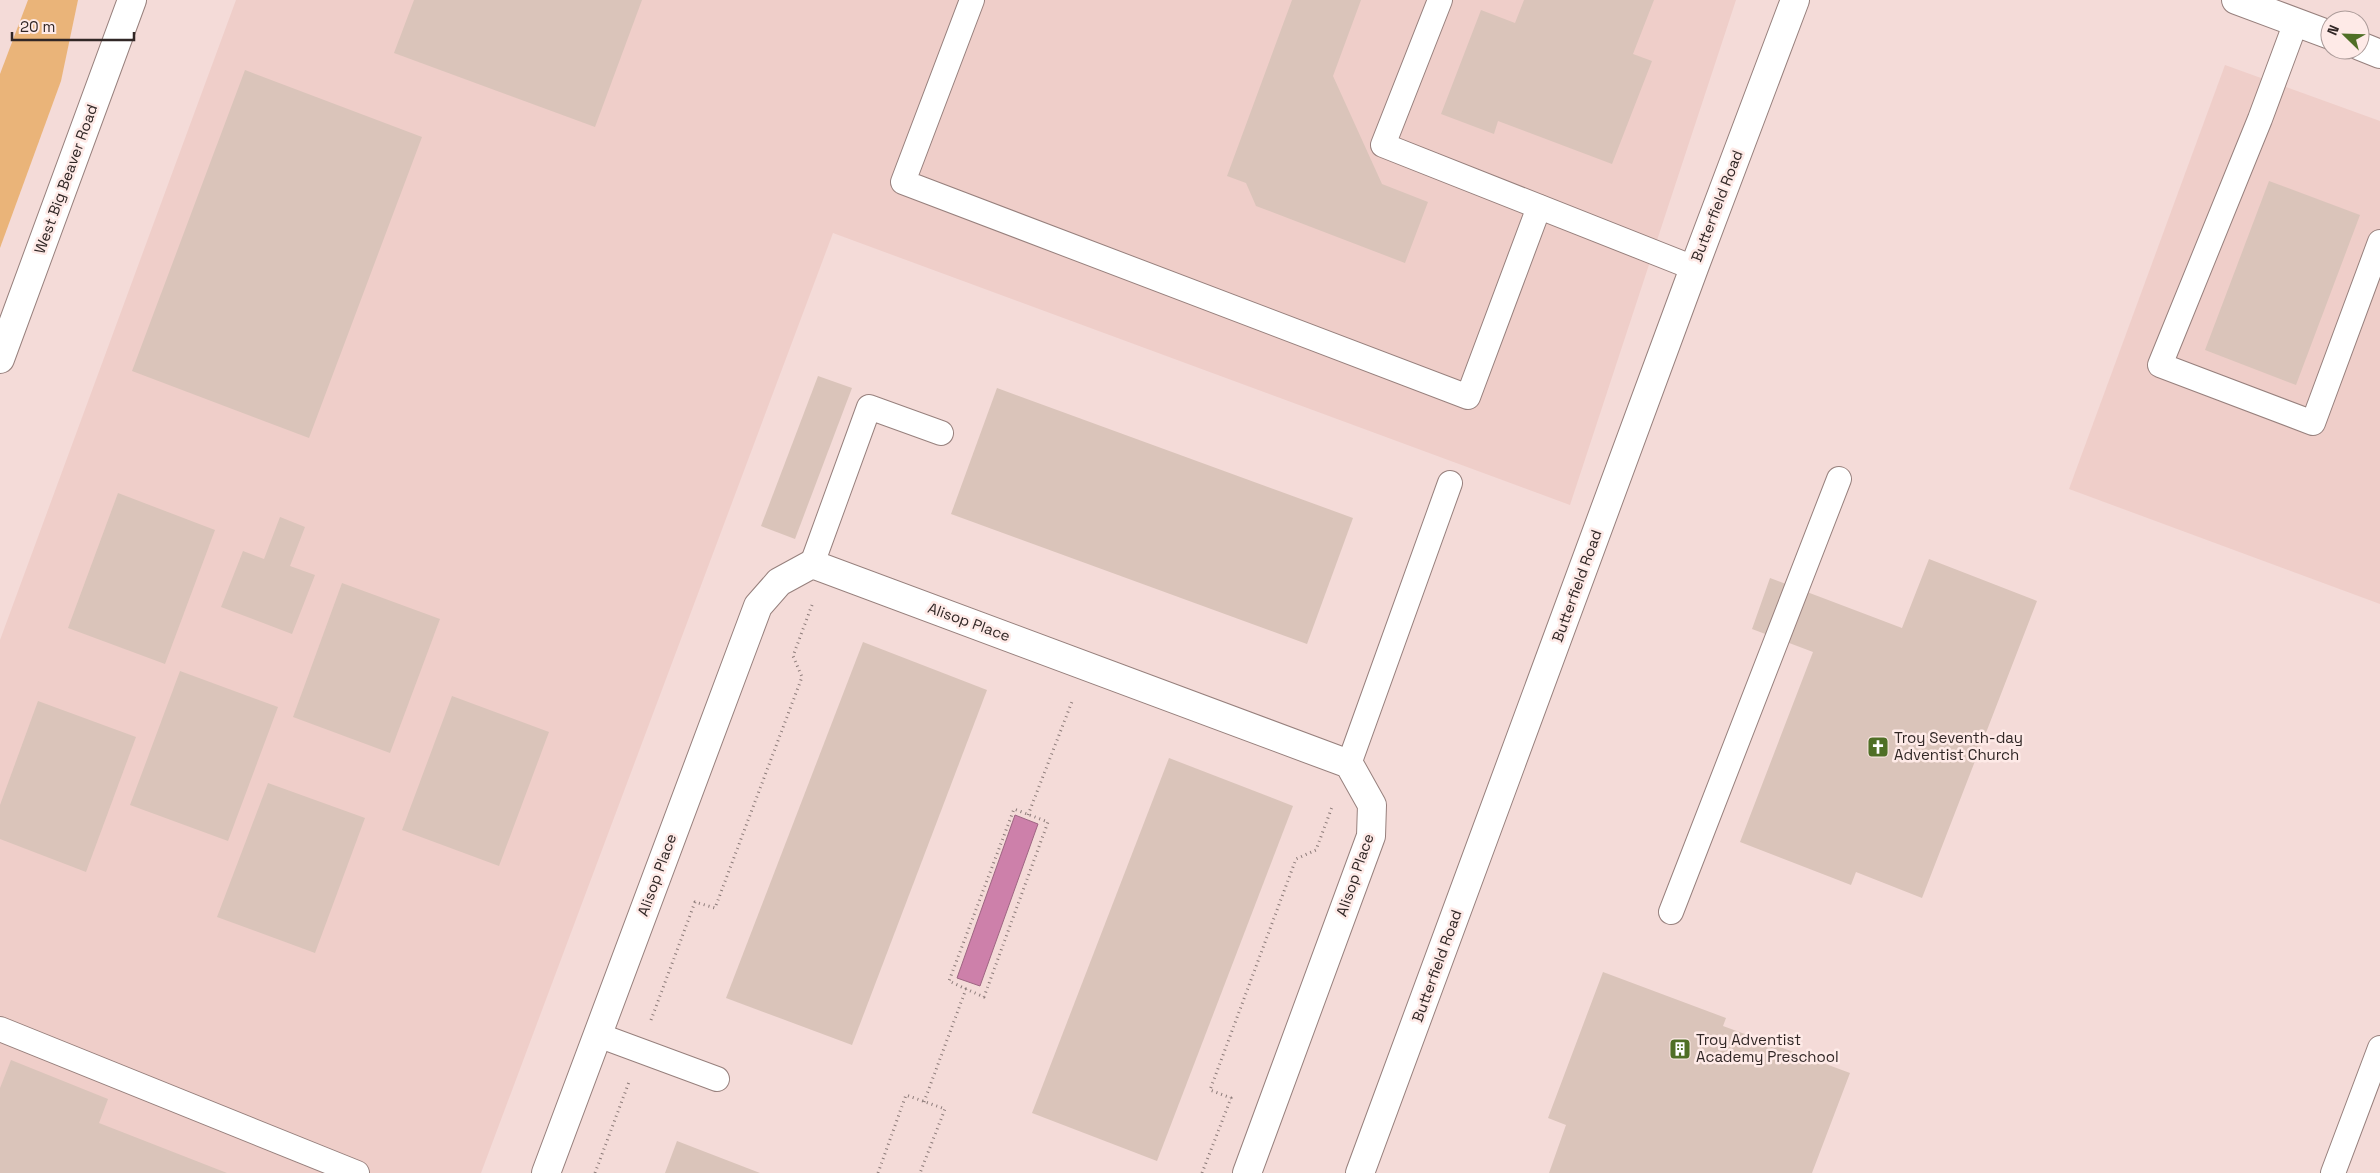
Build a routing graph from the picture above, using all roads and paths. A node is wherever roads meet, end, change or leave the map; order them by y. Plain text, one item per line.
1 (132, 0) edge
2 (972, 0) edge
3 (1440, 0) edge
4 (1795, 0) edge
5 (2236, 0) edge
6 (2296, 22) junction
7 (2320, 31) edge
8 (1539, 207) junction
9 (2380, 242) edge
10 (1694, 268) junction
11 (0, 359) edge
12 (941, 433) dead end
13 (1839, 479) dead end
14 (1450, 483) dead end
15 (812, 564) junction
16 (815, 598) dead end
17 (1076, 692) dead end
18 (1348, 764) junction
19 (1335, 798) dead end
20 (1028, 815) junction
21 (1671, 912) dead end
22 (966, 989) junction
23 (650, 1024) dead end
24 (0, 1029) edge
25 (598, 1035) junction
26 (2380, 1048) edge
27 (631, 1074) dead end
28 (716, 1079) dead end
29 (924, 1102) junction
30 (357, 1173) edge
31 (546, 1173) edge
32 (595, 1173) edge
33 (878, 1173) edge
34 (920, 1173) edge
35 (1202, 1173) edge
36 (1247, 1173) edge
37 (1360, 1173) edge
38 (2333, 1173) edge

1 - 11 street, West Big Beaver Road
2 - 8 lane
3 - 8 lane
4 - 10 street, Butterfield Road
5 - 6 street
6 - 7 street
6 - 9 lane
8 - 10 lane
10 - 37 street, Butterfield Road
12 - 15 lane
13 - 21 lane
14 - 18 lane
15 - 18 street, Alisop Place
15 - 25 street, Alisop Place
16 - 23 path
17 - 20 path
18 - 36 street, Alisop Place
19 - 35 path
20 - 22 path
20 - 22 path
22 - 29 path
24 - 30 lane
25 - 28 lane
25 - 31 street, Alisop Place
26 - 38 lane
27 - 32 path
29 - 33 path
29 - 34 path

